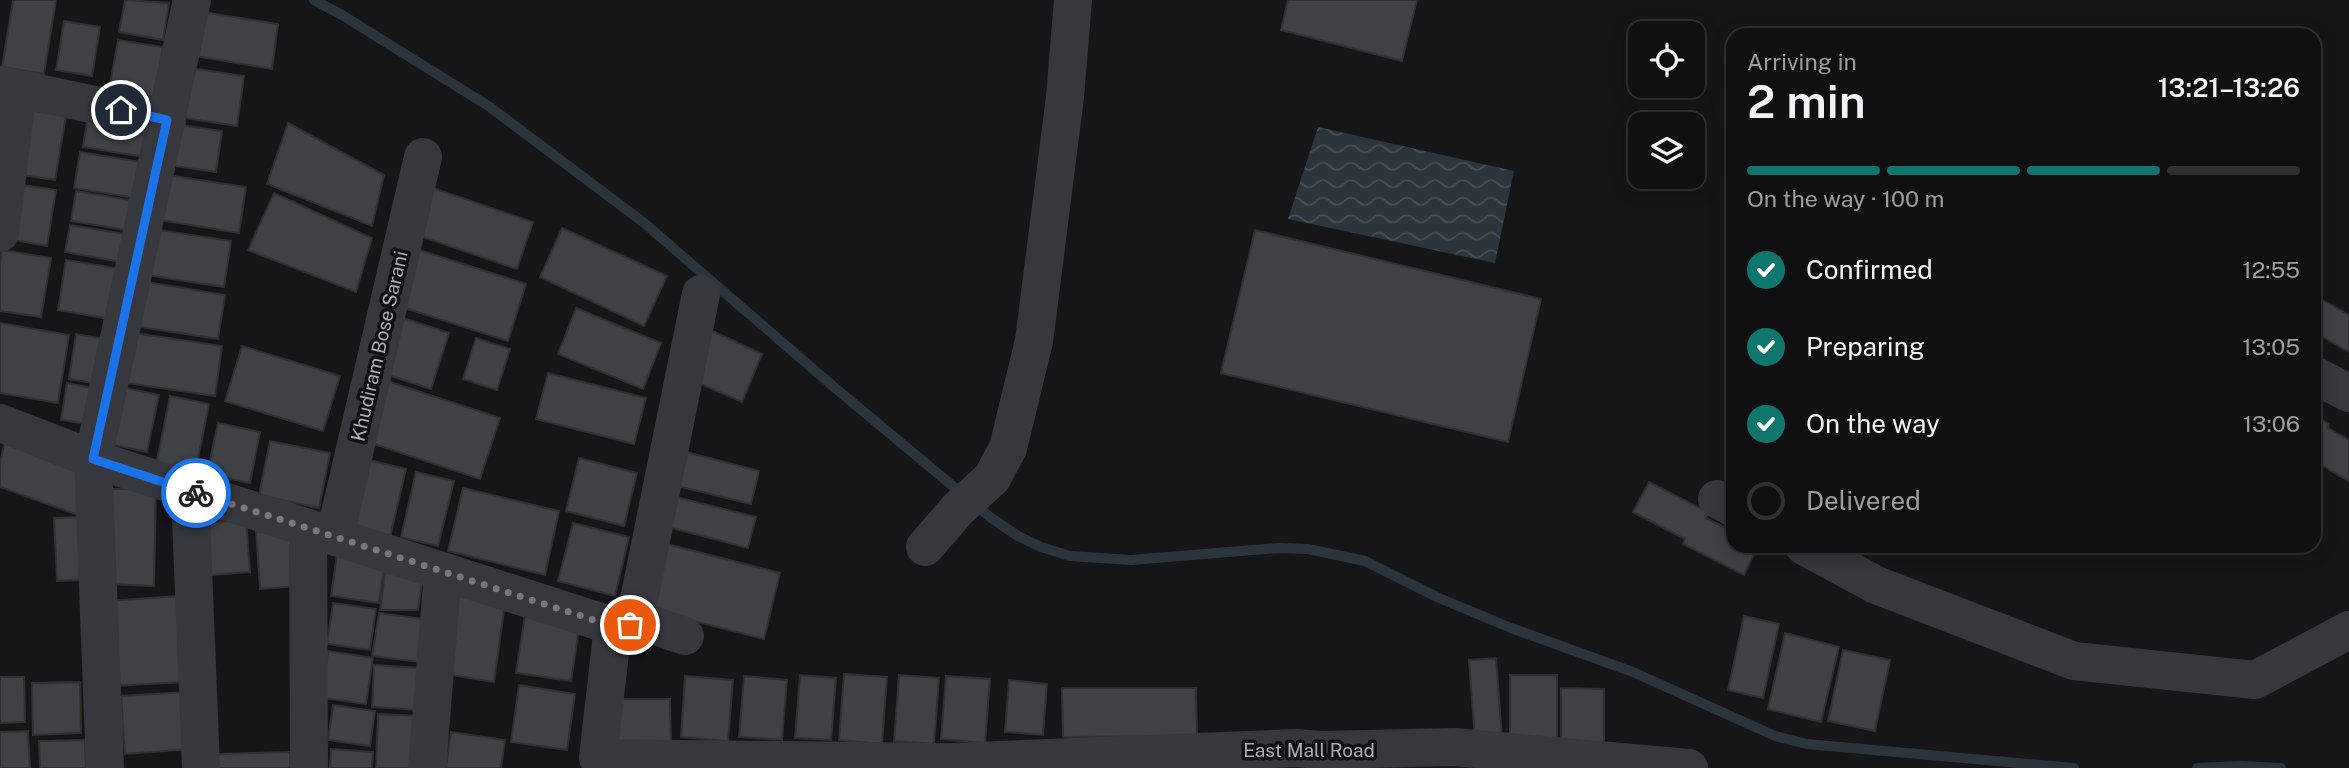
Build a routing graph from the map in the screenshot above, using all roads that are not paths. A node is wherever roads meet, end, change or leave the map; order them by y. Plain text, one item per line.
1 (1073, 0) edge
2 (191, 9) edge
3 (9, 87) edge
4 (167, 120) junction
5 (423, 157) dead end
6 (0, 233) edge
7 (701, 294) dead end
8 (2321, 379) edge
9 (2349, 393) edge
10 (0, 423) edge
11 (93, 459) junction
12 (190, 492) junction
13 (321, 531) junction
14 (925, 547) dead end
15 (1817, 553) edge
16 (443, 572) junction
17 (624, 622) junction
18 (2349, 630) edge
19 (685, 636) dead end
20 (1429, 758) edge
21 (1320, 759) edge
22 (598, 763) edge
23 (1561, 763) edge
24 (105, 768) edge
25 (201, 768) edge
26 (309, 768) edge
27 (427, 768) edge
28 (1673, 768) edge

1 - 14 street
2 - 4 street
3 - 4 street
3 - 6 street
4 - 11 street
5 - 13 street, Khudiram Bose Sarani
7 - 17 street, East Mall Road
8 - 9 street
10 - 11 street
11 - 12 street
11 - 24 street
12 - 13 street
12 - 25 street
13 - 16 street
13 - 26 street, Khudiram Bose Sarani
15 - 18 street
16 - 17 street
16 - 27 street
17 - 19 street
17 - 22 street, East Mall Road
20 - 21 street, East Mall Road
20 - 23 street, East Mall Road
21 - 22 street, East Mall Road
23 - 28 street, East Mall Road

